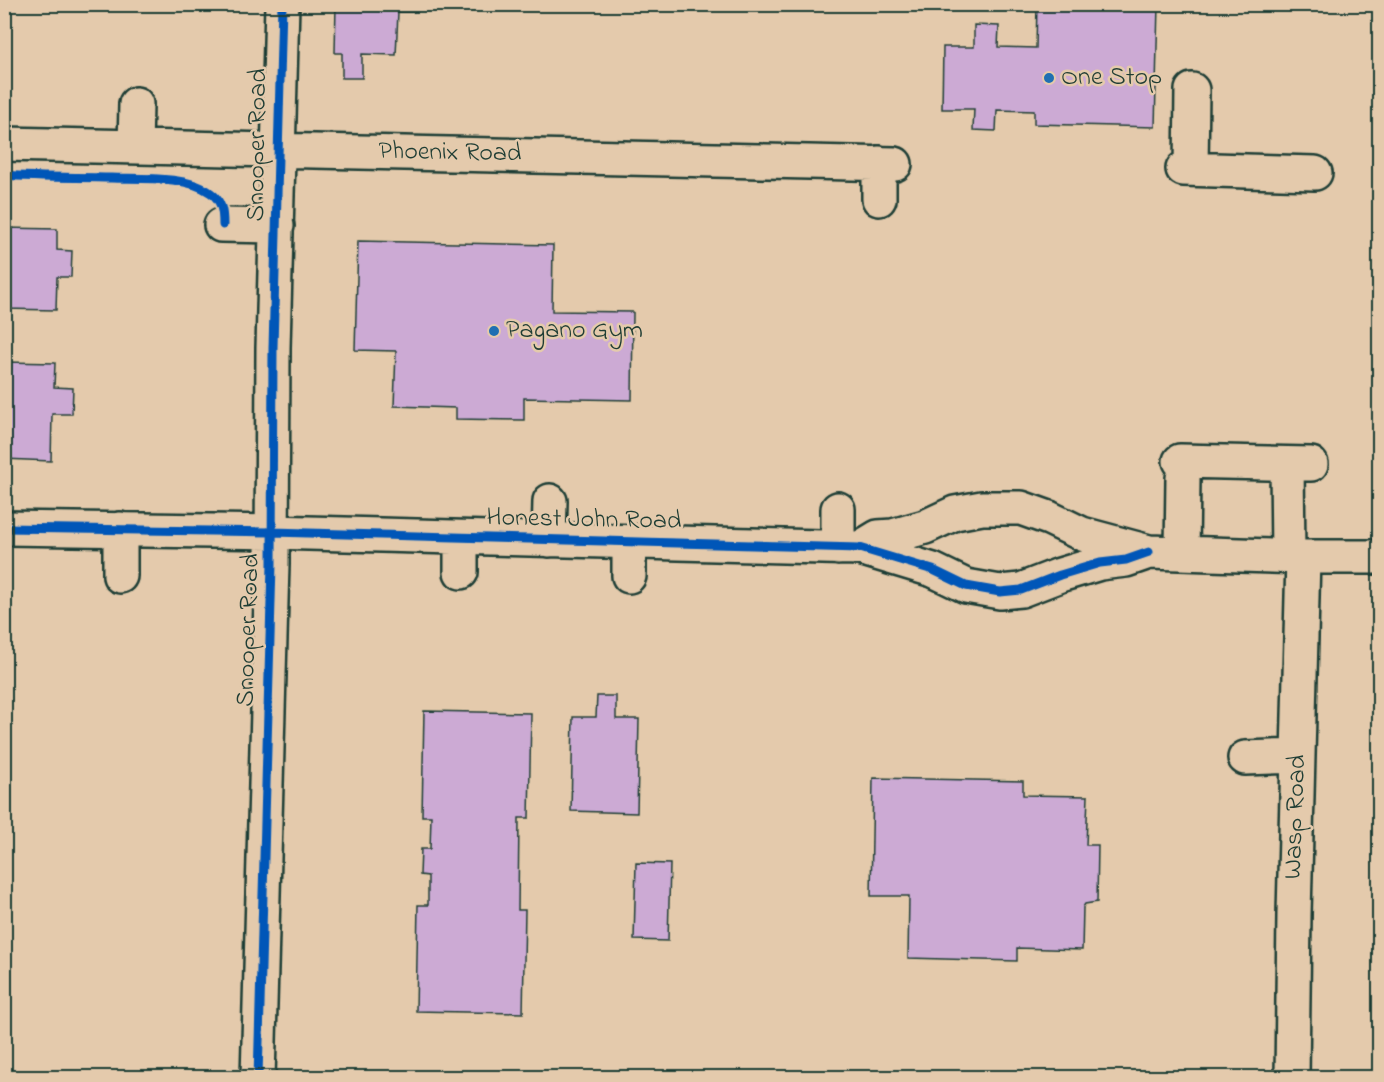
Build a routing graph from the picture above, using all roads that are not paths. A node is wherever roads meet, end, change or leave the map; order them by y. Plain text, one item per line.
1 (282, 4) edge
2 (1192, 90) dead end
3 (136, 104) dead end
4 (4, 144) edge
5 (135, 147) junction
6 (279, 149) junction
7 (1315, 173) dead end
8 (879, 199) dead end
9 (221, 225) dead end
10 (277, 226) junction
11 (550, 501) dead end
12 (838, 509) dead end
13 (4, 528) edge
14 (120, 529) junction
15 (272, 532) junction
16 (461, 538) junction
17 (549, 540) junction
18 (629, 542) junction
19 (849, 548) junction
20 (1149, 552) junction
21 (1182, 553) junction
22 (1296, 557) junction
23 (1380, 557) edge
24 (461, 572) dead end
25 (120, 576) dead end
26 (629, 576) dead end
27 (1298, 756) junction
28 (1245, 758) dead end
29 (258, 1077) edge
30 (1292, 1077) edge

1 - 6 street, Snooper Road
2 - 7 street
3 - 5 street
4 - 5 street, Phoenix Road
5 - 6 street, Phoenix Road
6 - 8 street, Phoenix Road
6 - 10 street, Snooper Road
9 - 10 street
10 - 15 street, Snooper Road
11 - 17 street
12 - 19 street
13 - 14 street, Honest John Road
14 - 15 street, Honest John Road
14 - 25 street
15 - 16 street, Honest John Road
15 - 29 street, Snooper Road
16 - 17 street, Honest John Road
16 - 24 street
17 - 18 street, Honest John Road
18 - 19 street, Honest John Road
18 - 26 street
19 - 20 street, Honest John Road
19 - 20 street, Honest John Road
20 - 21 street, Honest John Road
21 - 22 street, Honest John Road
21 - 22 street, Wasp Road
22 - 23 street, Honest John Road
22 - 27 street, Wasp Road
27 - 28 street
27 - 30 street, Wasp Road

